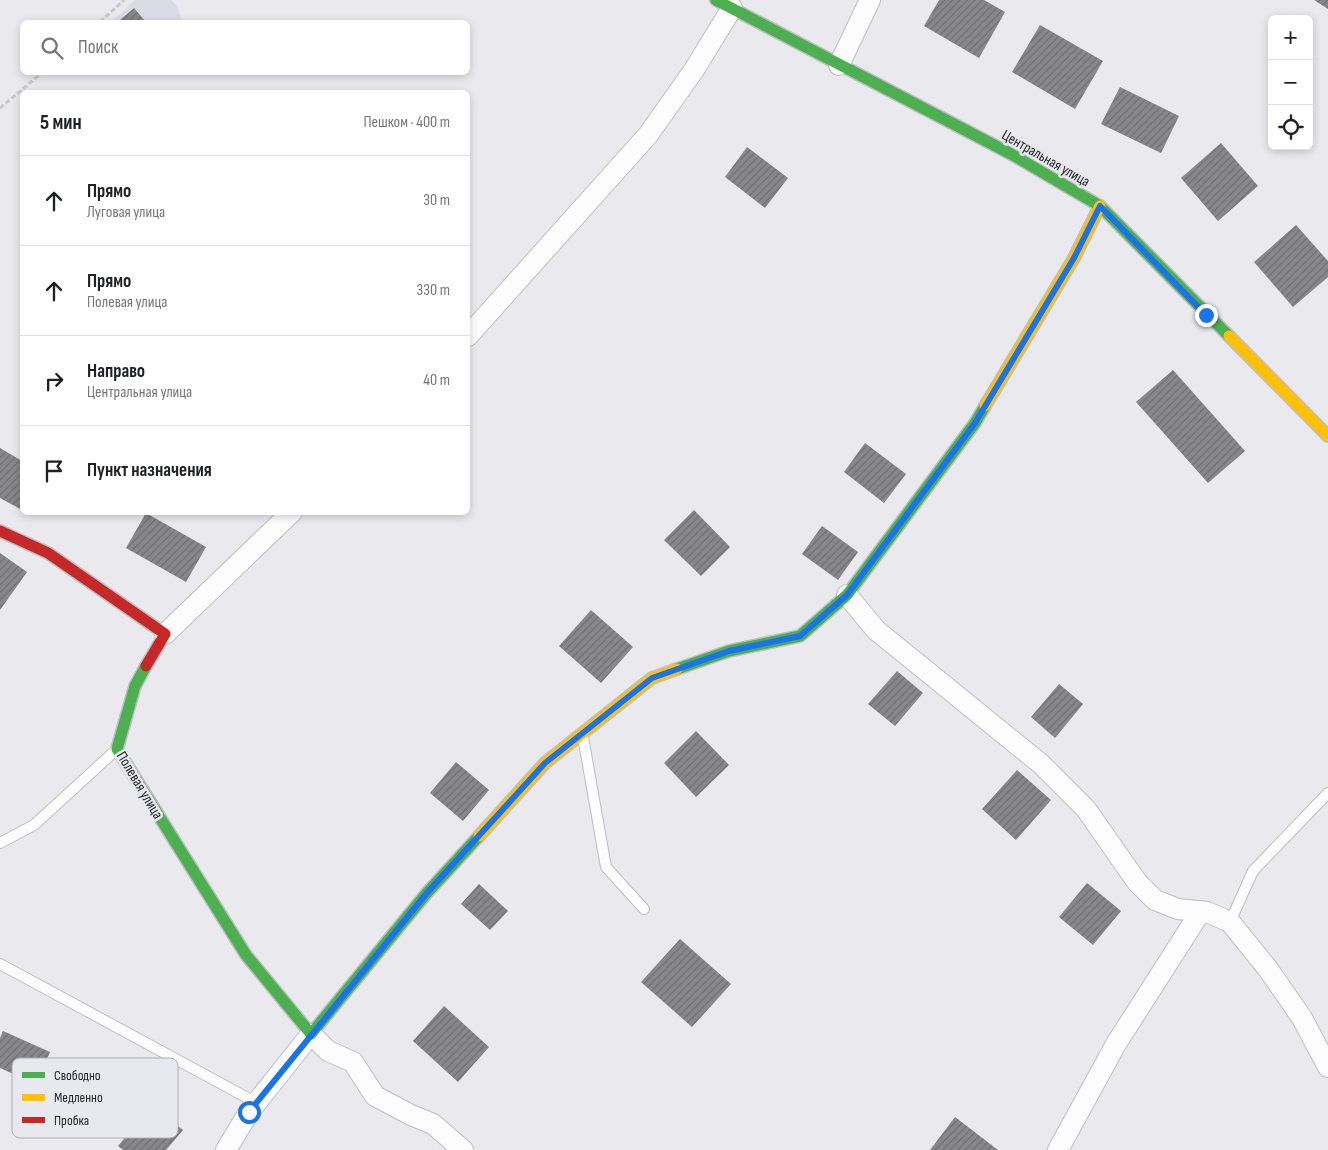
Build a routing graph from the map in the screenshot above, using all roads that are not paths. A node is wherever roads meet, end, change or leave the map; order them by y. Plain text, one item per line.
1 (870, 0) edge
2 (724, 4) edge
3 (839, 65) junction
4 (1100, 206) junction
5 (470, 334) edge
6 (1328, 436) edge
7 (289, 515) edge
8 (0, 531) edge
9 (847, 595) junction
10 (165, 634) junction
11 (582, 733) junction
12 (116, 749) junction
13 (1328, 793) edge
14 (0, 843) edge
15 (644, 909) dead end
16 (1201, 911) junction
17 (1230, 922) junction
18 (0, 964) edge
19 (311, 1034) junction
20 (174, 1058) edge
21 (178, 1060) edge
22 (1328, 1067) edge
23 (257, 1103) junction
24 (226, 1150) edge
25 (463, 1150) edge
26 (1058, 1150) edge

1 - 3 street
2 - 3 street, Центральная улица
2 - 5 street
3 - 4 street, Центральная улица
4 - 6 street, Центральная улица
4 - 9 street
7 - 10 street
8 - 10 street
9 - 11 street
9 - 16 street
10 - 12 street, Полевая улица
11 - 15 lane
11 - 19 street
12 - 14 lane
12 - 19 street, Полевая улица
13 - 17 lane
16 - 17 street
16 - 26 street
17 - 22 street
18 - 20 lane
19 - 23 street
19 - 25 street, Полевая улица
21 - 23 lane
23 - 24 street

